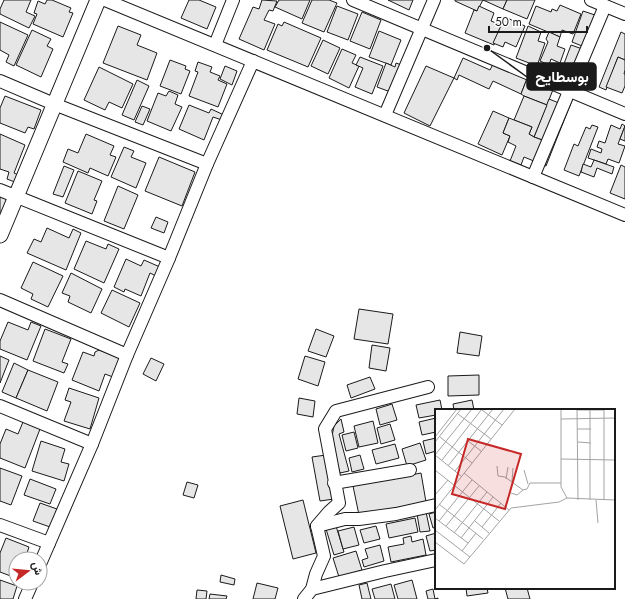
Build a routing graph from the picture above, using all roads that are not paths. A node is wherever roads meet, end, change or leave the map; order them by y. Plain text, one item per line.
1 (98, 0) edge
2 (105, 0) edge
3 (234, 0) edge
4 (353, 0) edge
5 (434, 0) edge
6 (592, 0) edge
7 (605, 6) junction
8 (625, 14) edge
9 (422, 29) junction
10 (215, 45) junction
11 (253, 61) junction
12 (0, 81) edge
13 (570, 91) junction
14 (54, 104) junction
15 (625, 114) edge
16 (385, 115) junction
17 (207, 164) junction
18 (533, 177) junction
19 (0, 190) edge
20 (16, 197) junction
21 (625, 215) edge
22 (0, 235) edge
23 (169, 258) junction
24 (0, 300) edge
25 (127, 355) junction
26 (428, 387) dead end
27 (0, 406) edge
28 (92, 444) junction
29 (410, 470) dead end
30 (334, 483) junction
31 (435, 505) edge
32 (0, 525) edge
33 (317, 526) junction
34 (49, 543) junction
35 (46, 551) edge
36 (435, 560) edge
37 (312, 589) junction
38 (304, 599) edge

1 - 14 street
2 - 10 street
3 - 10 street
4 - 9 street
5 - 9 street
6 - 7 street
7 - 8 street
7 - 13 street
9 - 13 street
9 - 16 street
10 - 11 street
11 - 16 street
11 - 17 street
12 - 14 street
13 - 15 street
13 - 18 street
14 - 17 street
14 - 20 street
16 - 18 street
17 - 23 street
18 - 21 street
19 - 20 street
20 - 22 street
20 - 23 street
23 - 25 street
24 - 25 street
25 - 28 street
26 - 30 street
27 - 28 street
28 - 34 street
29 - 30 street
30 - 33 street
31 - 33 street
32 - 34 street
33 - 37 street
34 - 35 street
36 - 37 street
37 - 38 street

